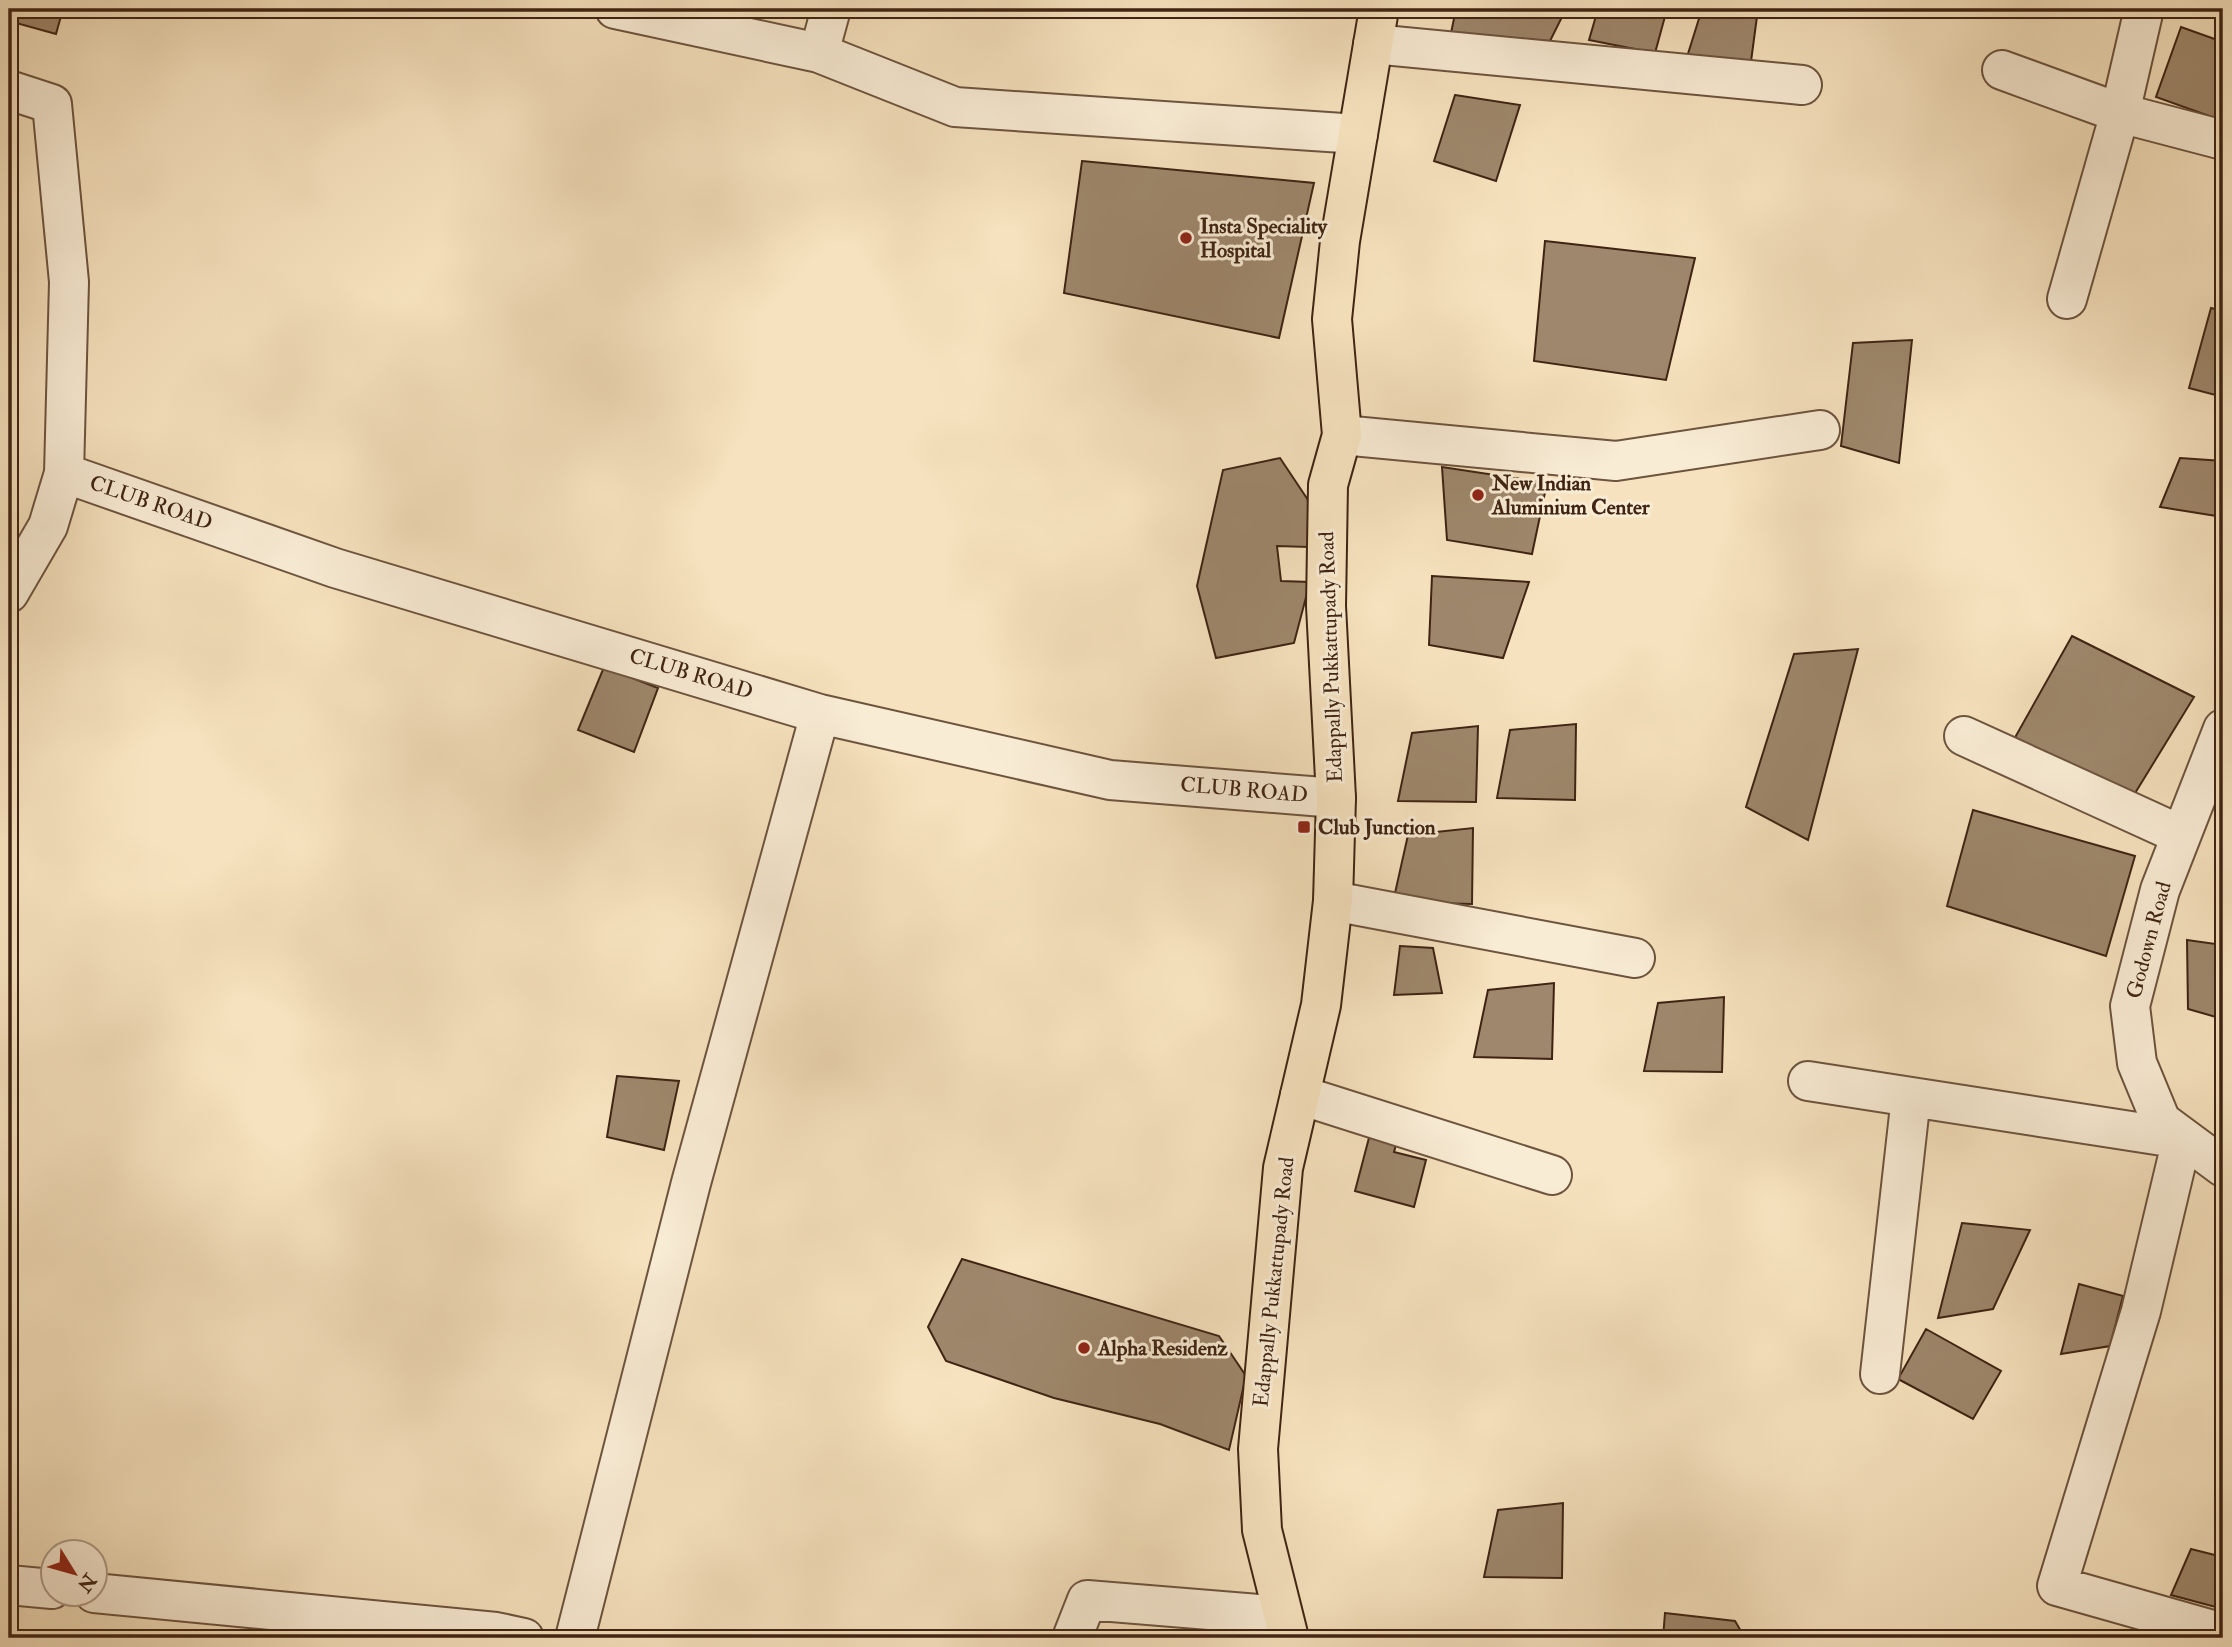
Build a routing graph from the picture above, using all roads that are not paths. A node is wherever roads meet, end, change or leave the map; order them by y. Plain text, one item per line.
1 (615, 9) edge
2 (831, 9) edge
3 (2144, 9) edge
4 (1376, 27) edge
5 (819, 53) junction
6 (2002, 70) dead end
7 (1802, 85) dead end
8 (9, 90) edge
9 (2120, 113) junction
10 (1358, 134) junction
11 (2223, 141) edge
12 (2067, 299) dead end
13 (1820, 430) dead end
14 (1342, 435) junction
15 (64, 473) junction
16 (9, 593) edge
17 (820, 713) junction
18 (2223, 729) edge
19 (1964, 736) dead end
20 (1336, 798) junction
21 (2181, 835) junction
22 (1333, 901) junction
23 (1636, 958) dead end
24 (1808, 1081) dead end
25 (1300, 1096) junction
26 (1911, 1097) junction
27 (2182, 1139) junction
28 (2223, 1167) edge
29 (1552, 1175) dead end
30 (1881, 1374) dead end
31 (9, 1585) edge
32 (38, 1588) edge
33 (108, 1594) edge
34 (1286, 1627) edge
35 (2223, 1633) edge
36 (524, 1638) edge
37 (575, 1638) edge
38 (1072, 1638) edge

1 - 5 street
2 - 5 street
3 - 9 street
4 - 7 street
4 - 10 main road, Edappally Pukkattupady Road
5 - 10 street
6 - 9 street
8 - 15 street
9 - 11 street
9 - 12 street
10 - 14 main road, Edappally Pukkattupady Road
13 - 14 street
14 - 20 main road, Edappally Pukkattupady Road
15 - 16 street
15 - 17 street, CLUB ROAD
17 - 20 street, CLUB ROAD
17 - 37 street
18 - 21 street, Godown Road
19 - 21 street
20 - 22 main road, Edappally Pukkattupady Road
21 - 27 street, Godown Road
22 - 23 street
22 - 25 main road, Edappally Pukkattupady Road
24 - 26 street
25 - 29 street
25 - 34 main road, Edappally Pukkattupady Road
26 - 27 street
26 - 30 street
27 - 28 street, Godown Road
27 - 35 street
31 - 32 street
33 - 36 street
34 - 38 street

